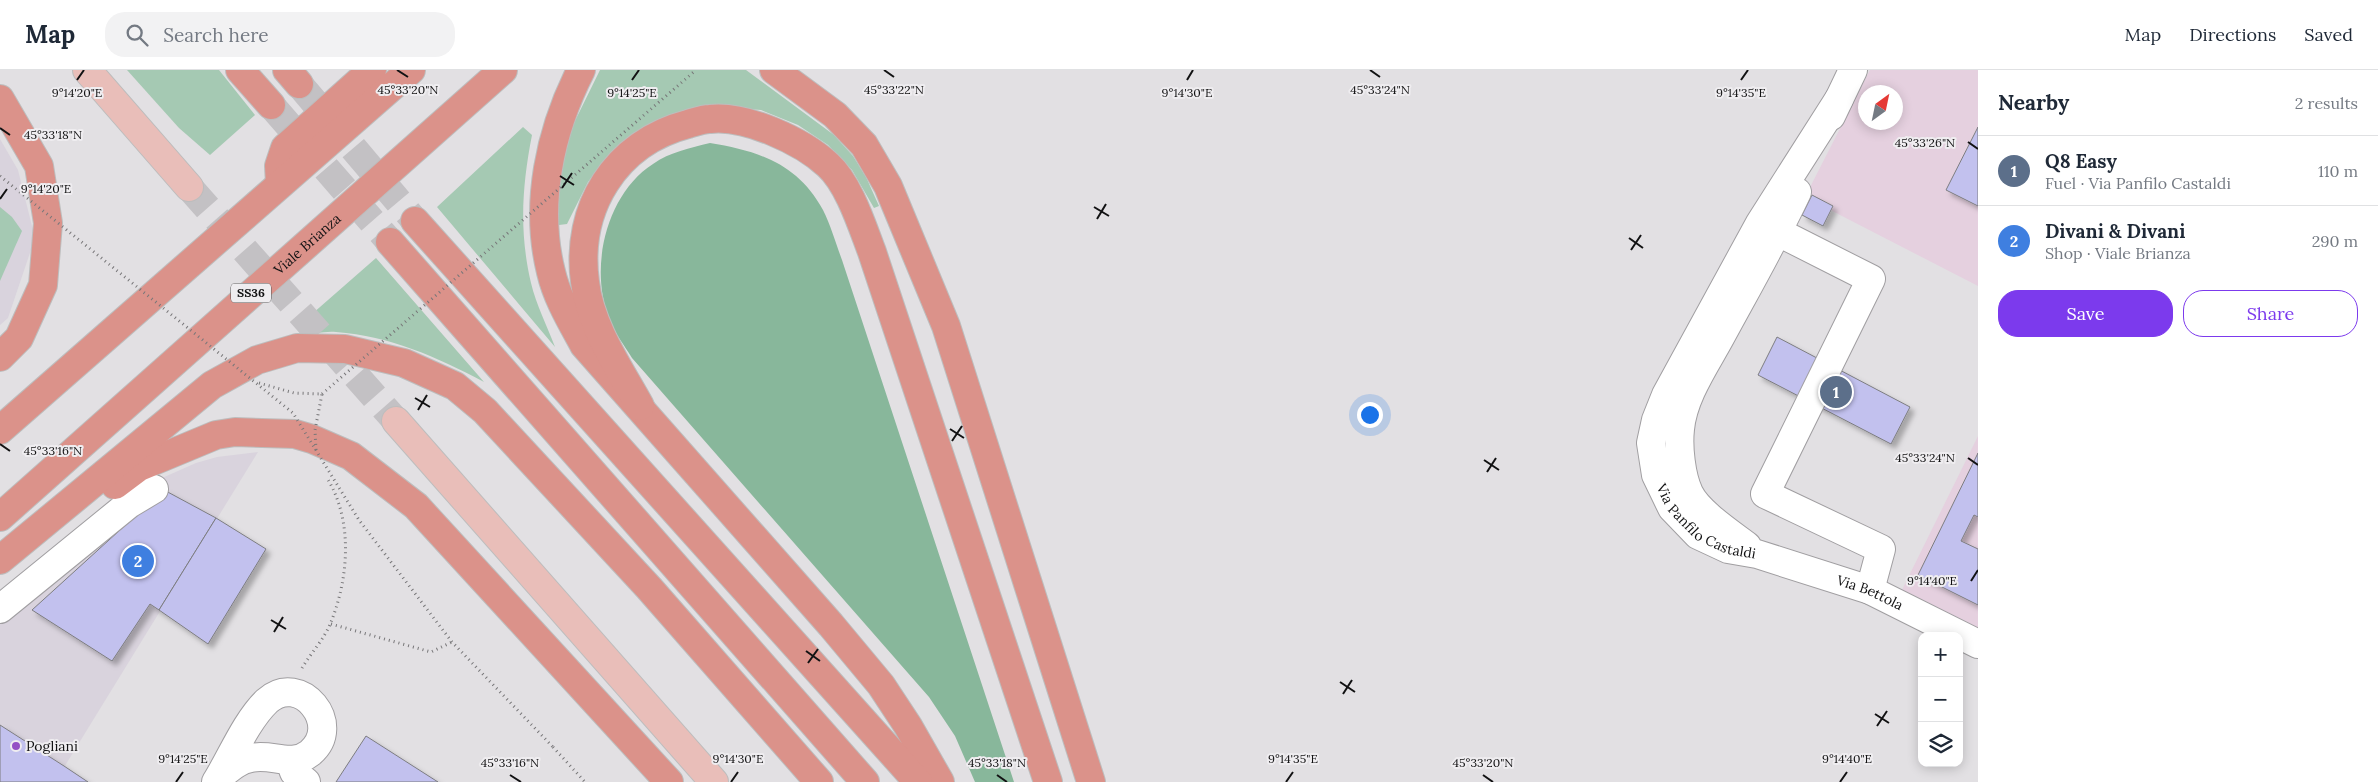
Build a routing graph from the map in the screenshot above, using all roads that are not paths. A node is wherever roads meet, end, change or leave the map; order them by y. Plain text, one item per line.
1 (87, 70) edge
2 (240, 70) edge
3 (372, 70) edge
4 (411, 70) edge
5 (503, 70) edge
6 (581, 70) edge
7 (774, 70) edge
8 (1853, 70) edge
9 (1839, 98) junction
10 (0, 99) edge
11 (271, 106) tunnel mouth
12 (280, 184) junction
13 (189, 187) tunnel mouth
14 (415, 221) tunnel mouth
15 (1778, 232) junction
16 (390, 242) tunnel mouth
17 (0, 357) edge
18 (640, 406) junction
19 (396, 421) tunnel mouth
20 (0, 430) edge
21 (154, 489) dead end
22 (0, 517) edge
23 (10, 551) edge
24 (1757, 554) junction
25 (1870, 590) junction
26 (0, 609) edge
27 (1978, 644) edge
28 (290, 761) junction
29 (217, 780) edge
30 (306, 782) edge
31 (669, 782) edge
32 (714, 782) edge
33 (819, 782) edge
34 (865, 782) edge
35 (918, 782) edge
36 (940, 782) edge
37 (1048, 782) edge
38 (1091, 782) edge

1 - 13 main road
2 - 11 highway
3 - 12 highway
4 - 12 highway
5 - 22 highway, Viale Brianza / SS36
6 - 18 highway
7 - 38 highway
8 - 9 street, Via Panfilo Castaldi
9 - 15 street, Via Panfilo Castaldi
9 - 24 street, Via Panfilo Castaldi
10 - 17 highway
12 - 20 highway
14 - 35 highway
15 - 24 street, Via Panfilo Castaldi
15 - 25 street
16 - 34 highway
18 - 36 highway
18 - 37 highway
19 - 32 main road
21 - 26 street
23 - 31 highway
23 - 33 highway
24 - 25 street, Via Bettola
25 - 27 street, Via Bettola
28 - 29 street
28 - 29 street
28 - 30 street

